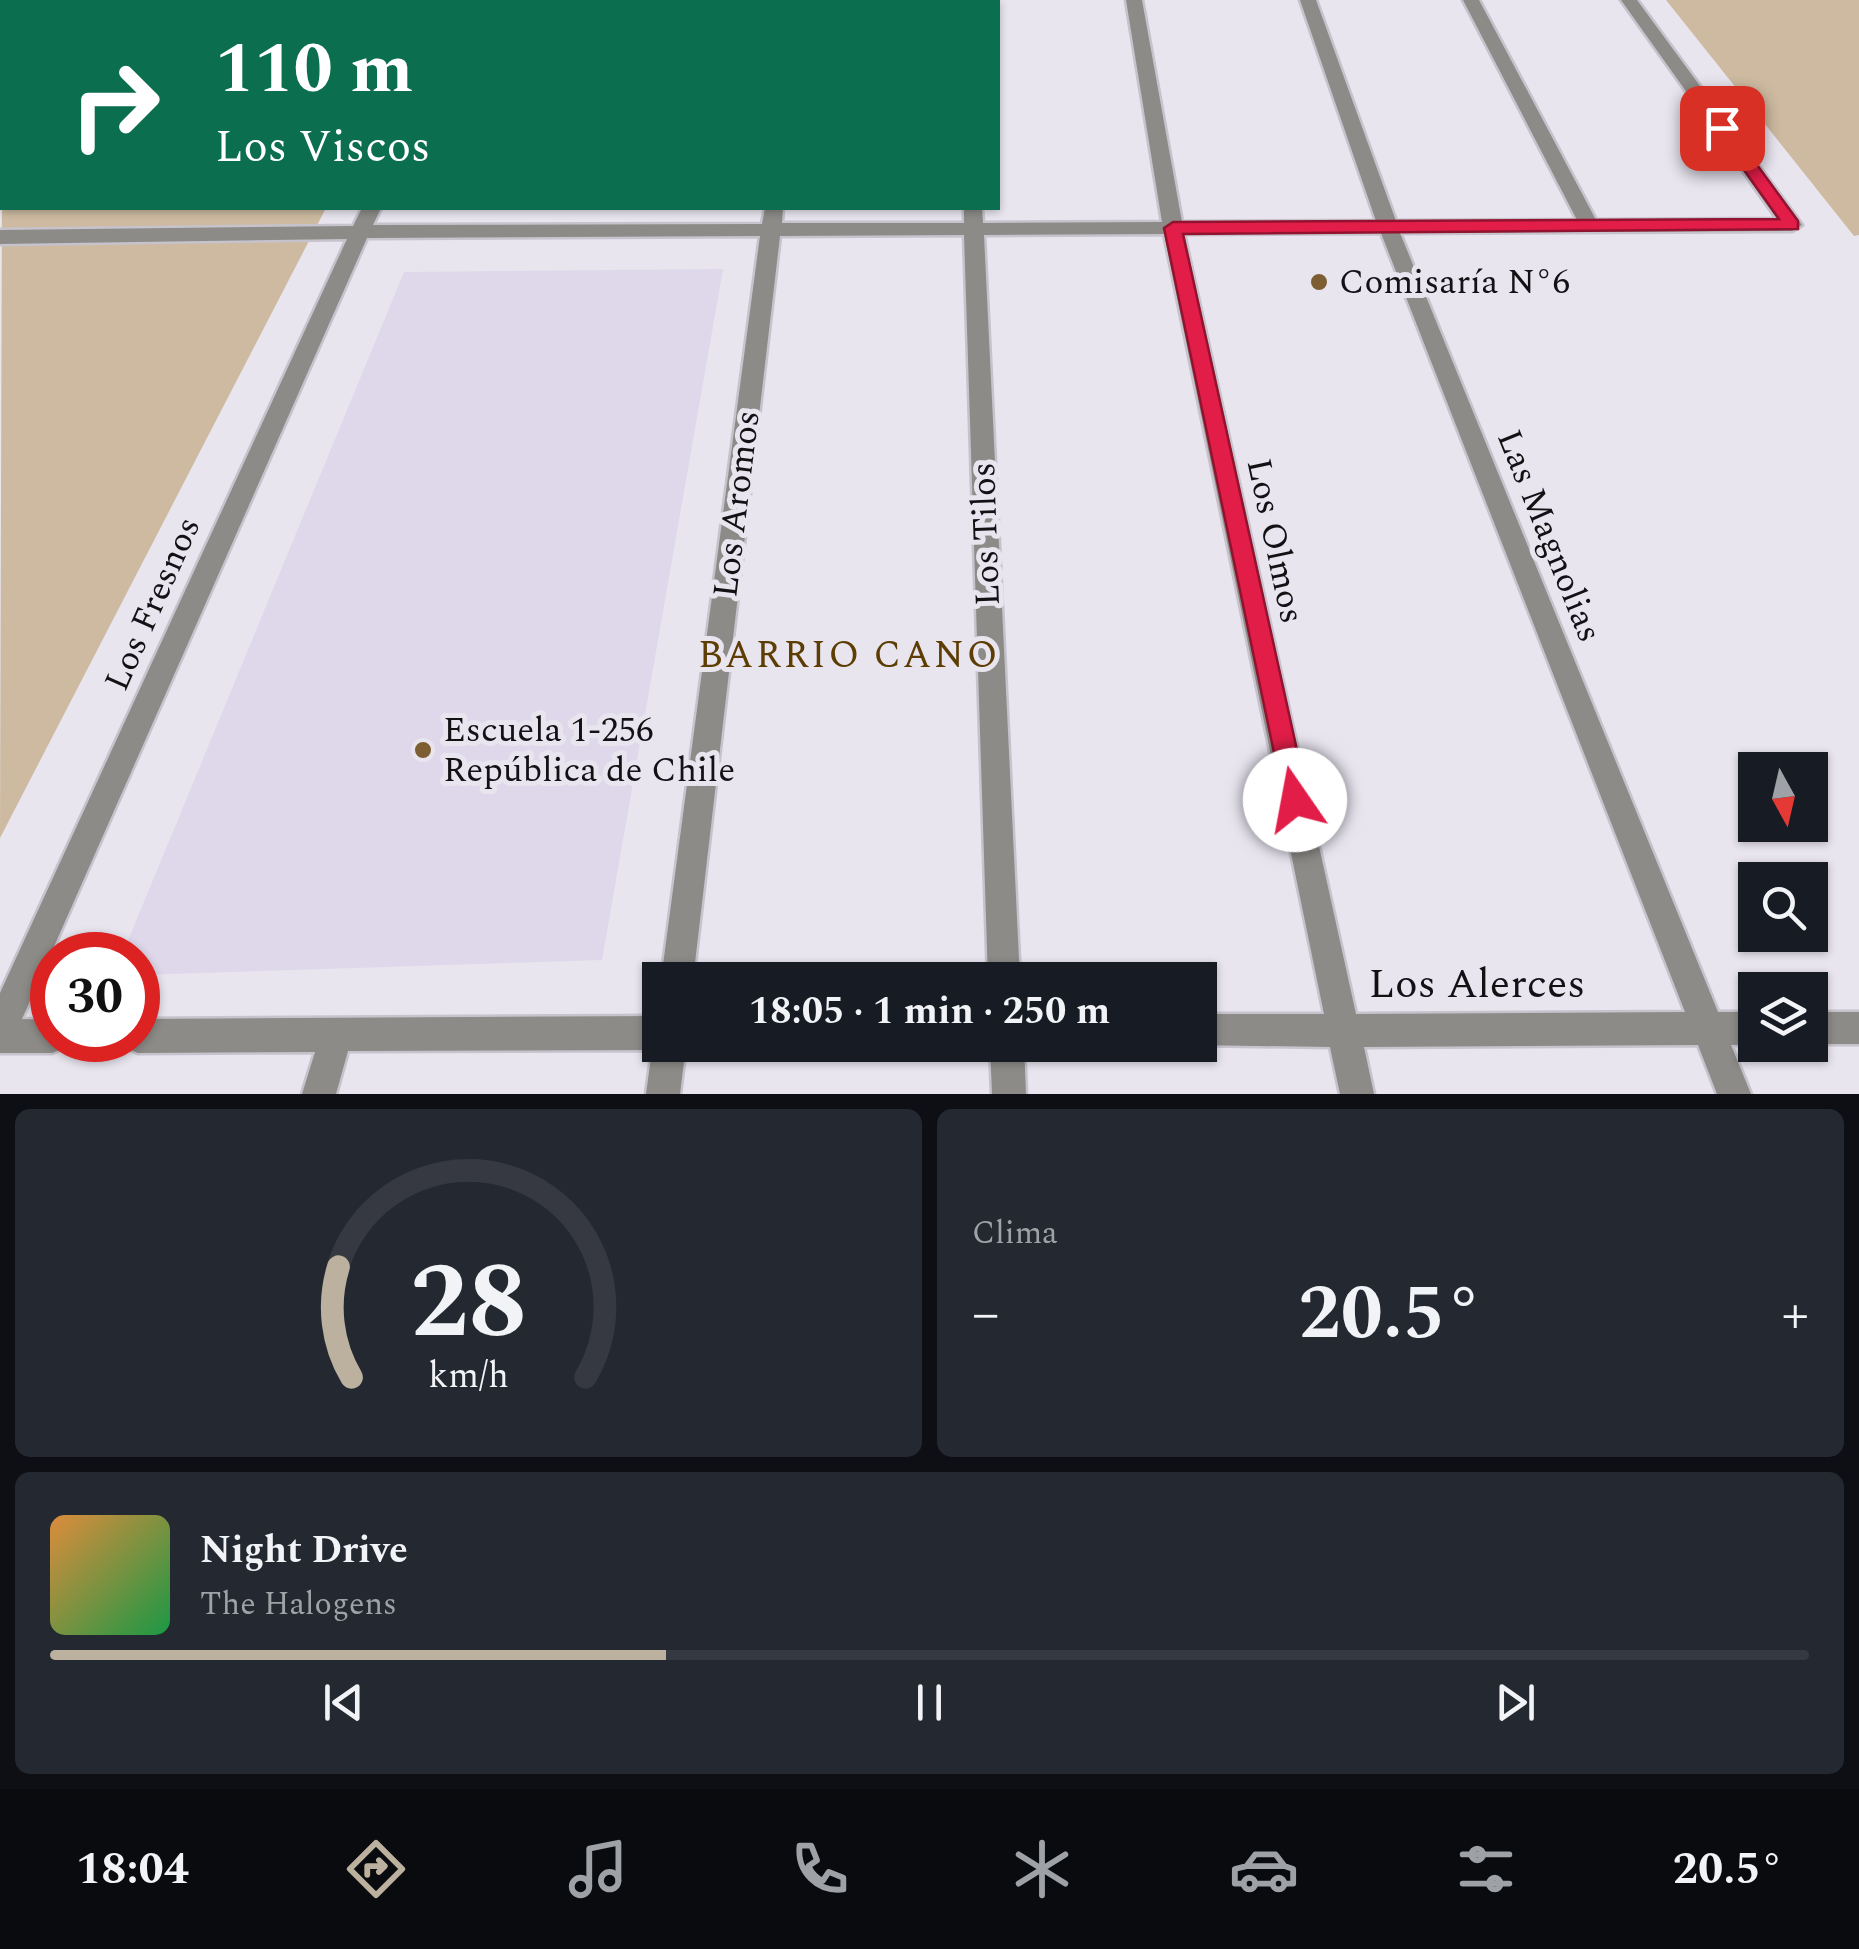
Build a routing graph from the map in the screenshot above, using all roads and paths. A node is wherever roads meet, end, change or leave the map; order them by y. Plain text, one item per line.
1 (1134, 0) edge
2 (1308, 0) edge
3 (1470, 0) edge
4 (1628, 0) edge
5 (583, 210) edge
6 (973, 218) edge
7 (773, 219) edge
8 (365, 220) edge
9 (1590, 226) junction
10 (1388, 227) junction
11 (1173, 228) junction
12 (577, 231) junction
13 (0, 237) edge
14 (680, 962) edge
15 (1003, 962) edge
16 (1708, 1027) junction
17 (1738, 1028) edge
18 (1828, 1028) edge
19 (1859, 1028) edge
20 (1344, 1030) junction
21 (1217, 1031) edge
22 (0, 1033) edge
23 (642, 1033) edge
24 (30, 1035) edge
25 (336, 1035) junction
26 (160, 1036) edge
27 (667, 1062) edge
28 (1008, 1062) edge
29 (318, 1094) edge
30 (663, 1094) edge
31 (1009, 1094) edge
32 (1357, 1094) edge
33 (1734, 1094) edge

1 - 11 street, Los Olmos
2 - 10 street, Las Magnolias
3 - 9 street
4 - 9 street
5 - 12 street
6 - 7 street
6 - 11 street
6 - 15 street, Los Tilos
7 - 12 street
7 - 14 street, Los Aromos
8 - 12 street
8 - 13 street
8 - 22 street, Los Fresnos
9 - 10 street
10 - 11 street
10 - 16 street, Las Magnolias
11 - 20 street, Los Olmos
16 - 17 street, Los Alerces
16 - 20 street, Los Alerces
16 - 33 street, Las Magnolias
18 - 19 street
20 - 21 street, Los Alerces
20 - 32 street, Los Olmos
22 - 24 street
23 - 25 street
25 - 26 street
25 - 29 street
27 - 30 street
28 - 31 street

